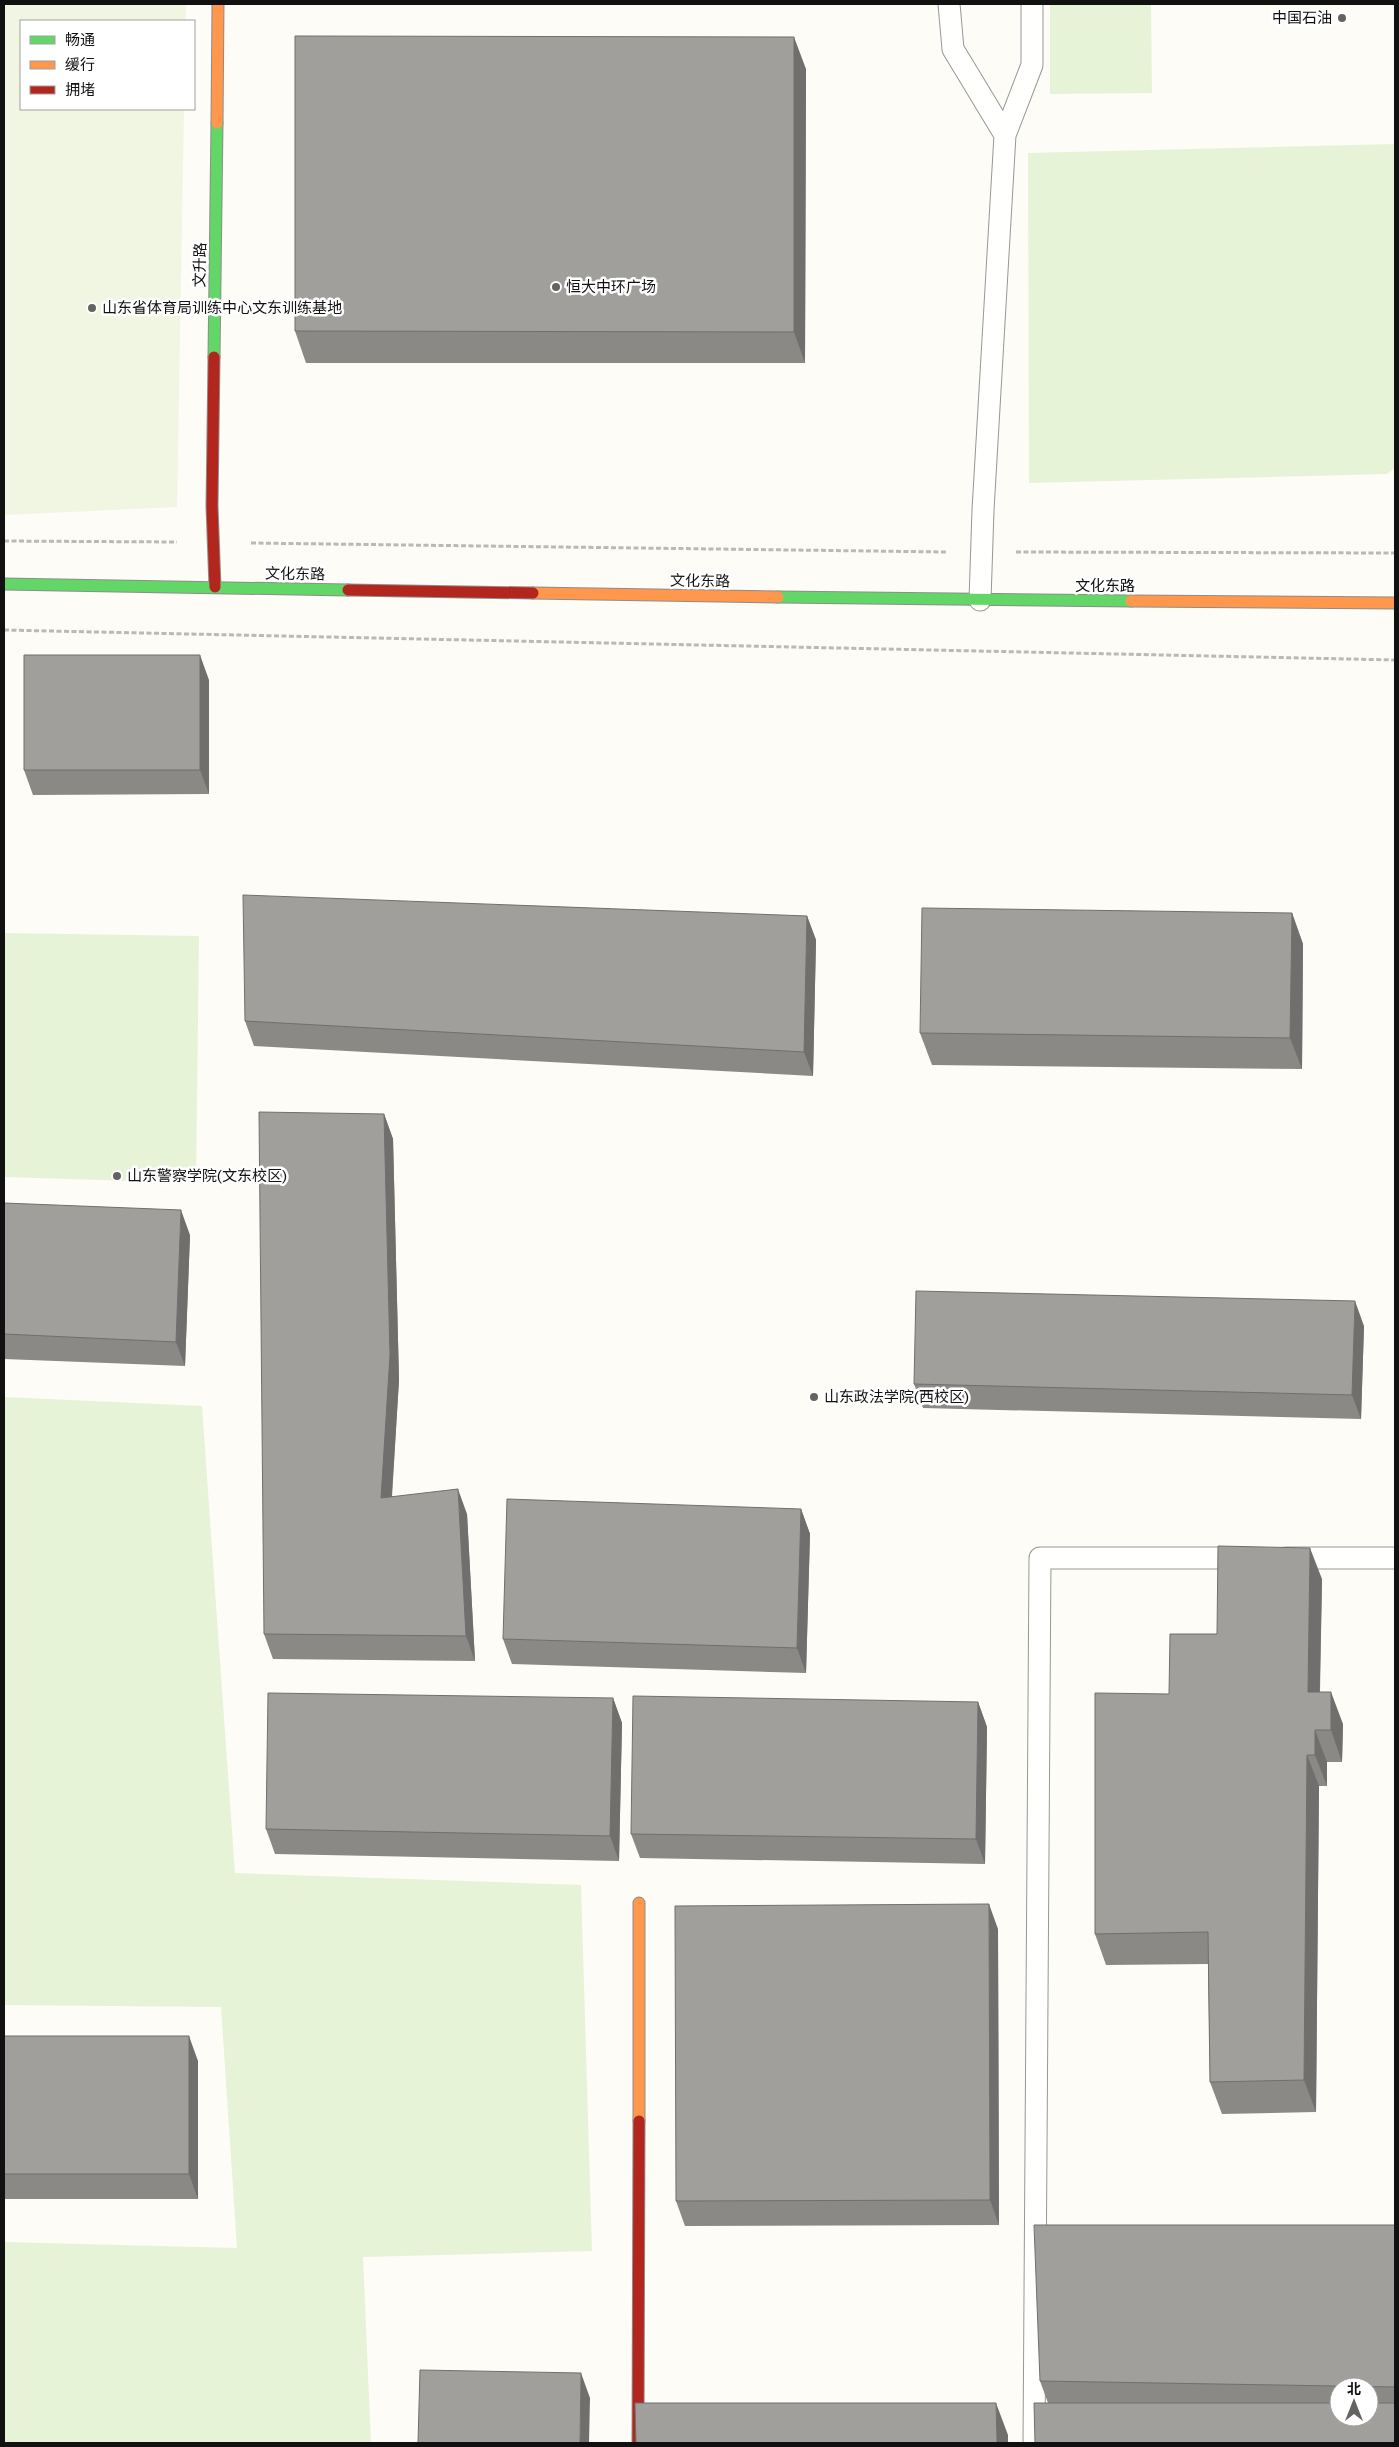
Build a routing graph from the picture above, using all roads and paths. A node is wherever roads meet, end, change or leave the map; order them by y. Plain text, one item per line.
1 (218, 4) edge
2 (949, 4) edge
3 (1032, 4) edge
4 (1005, 135) junction
5 (4, 541) edge
6 (215, 542) junction
7 (982, 552) junction
8 (1395, 553) edge
9 (4, 584) edge
10 (215, 587) junction
11 (980, 600) junction
12 (1395, 603) edge
13 (4, 630) edge
14 (1395, 660) edge
15 (1395, 1558) edge
16 (639, 1903) dead end
17 (638, 2443) edge
18 (1034, 2443) edge

1 - 6 main road, 文升路
2 - 4 lane
3 - 4 lane
4 - 7 lane
5 - 6 path
6 - 7 path
6 - 10 main road, 文升路
7 - 8 path
7 - 11 lane
9 - 10 main road, 文化东路
10 - 11 main road, 文化东路
11 - 12 main road, 文化东路
13 - 14 path
15 - 18 lane
16 - 17 main road

